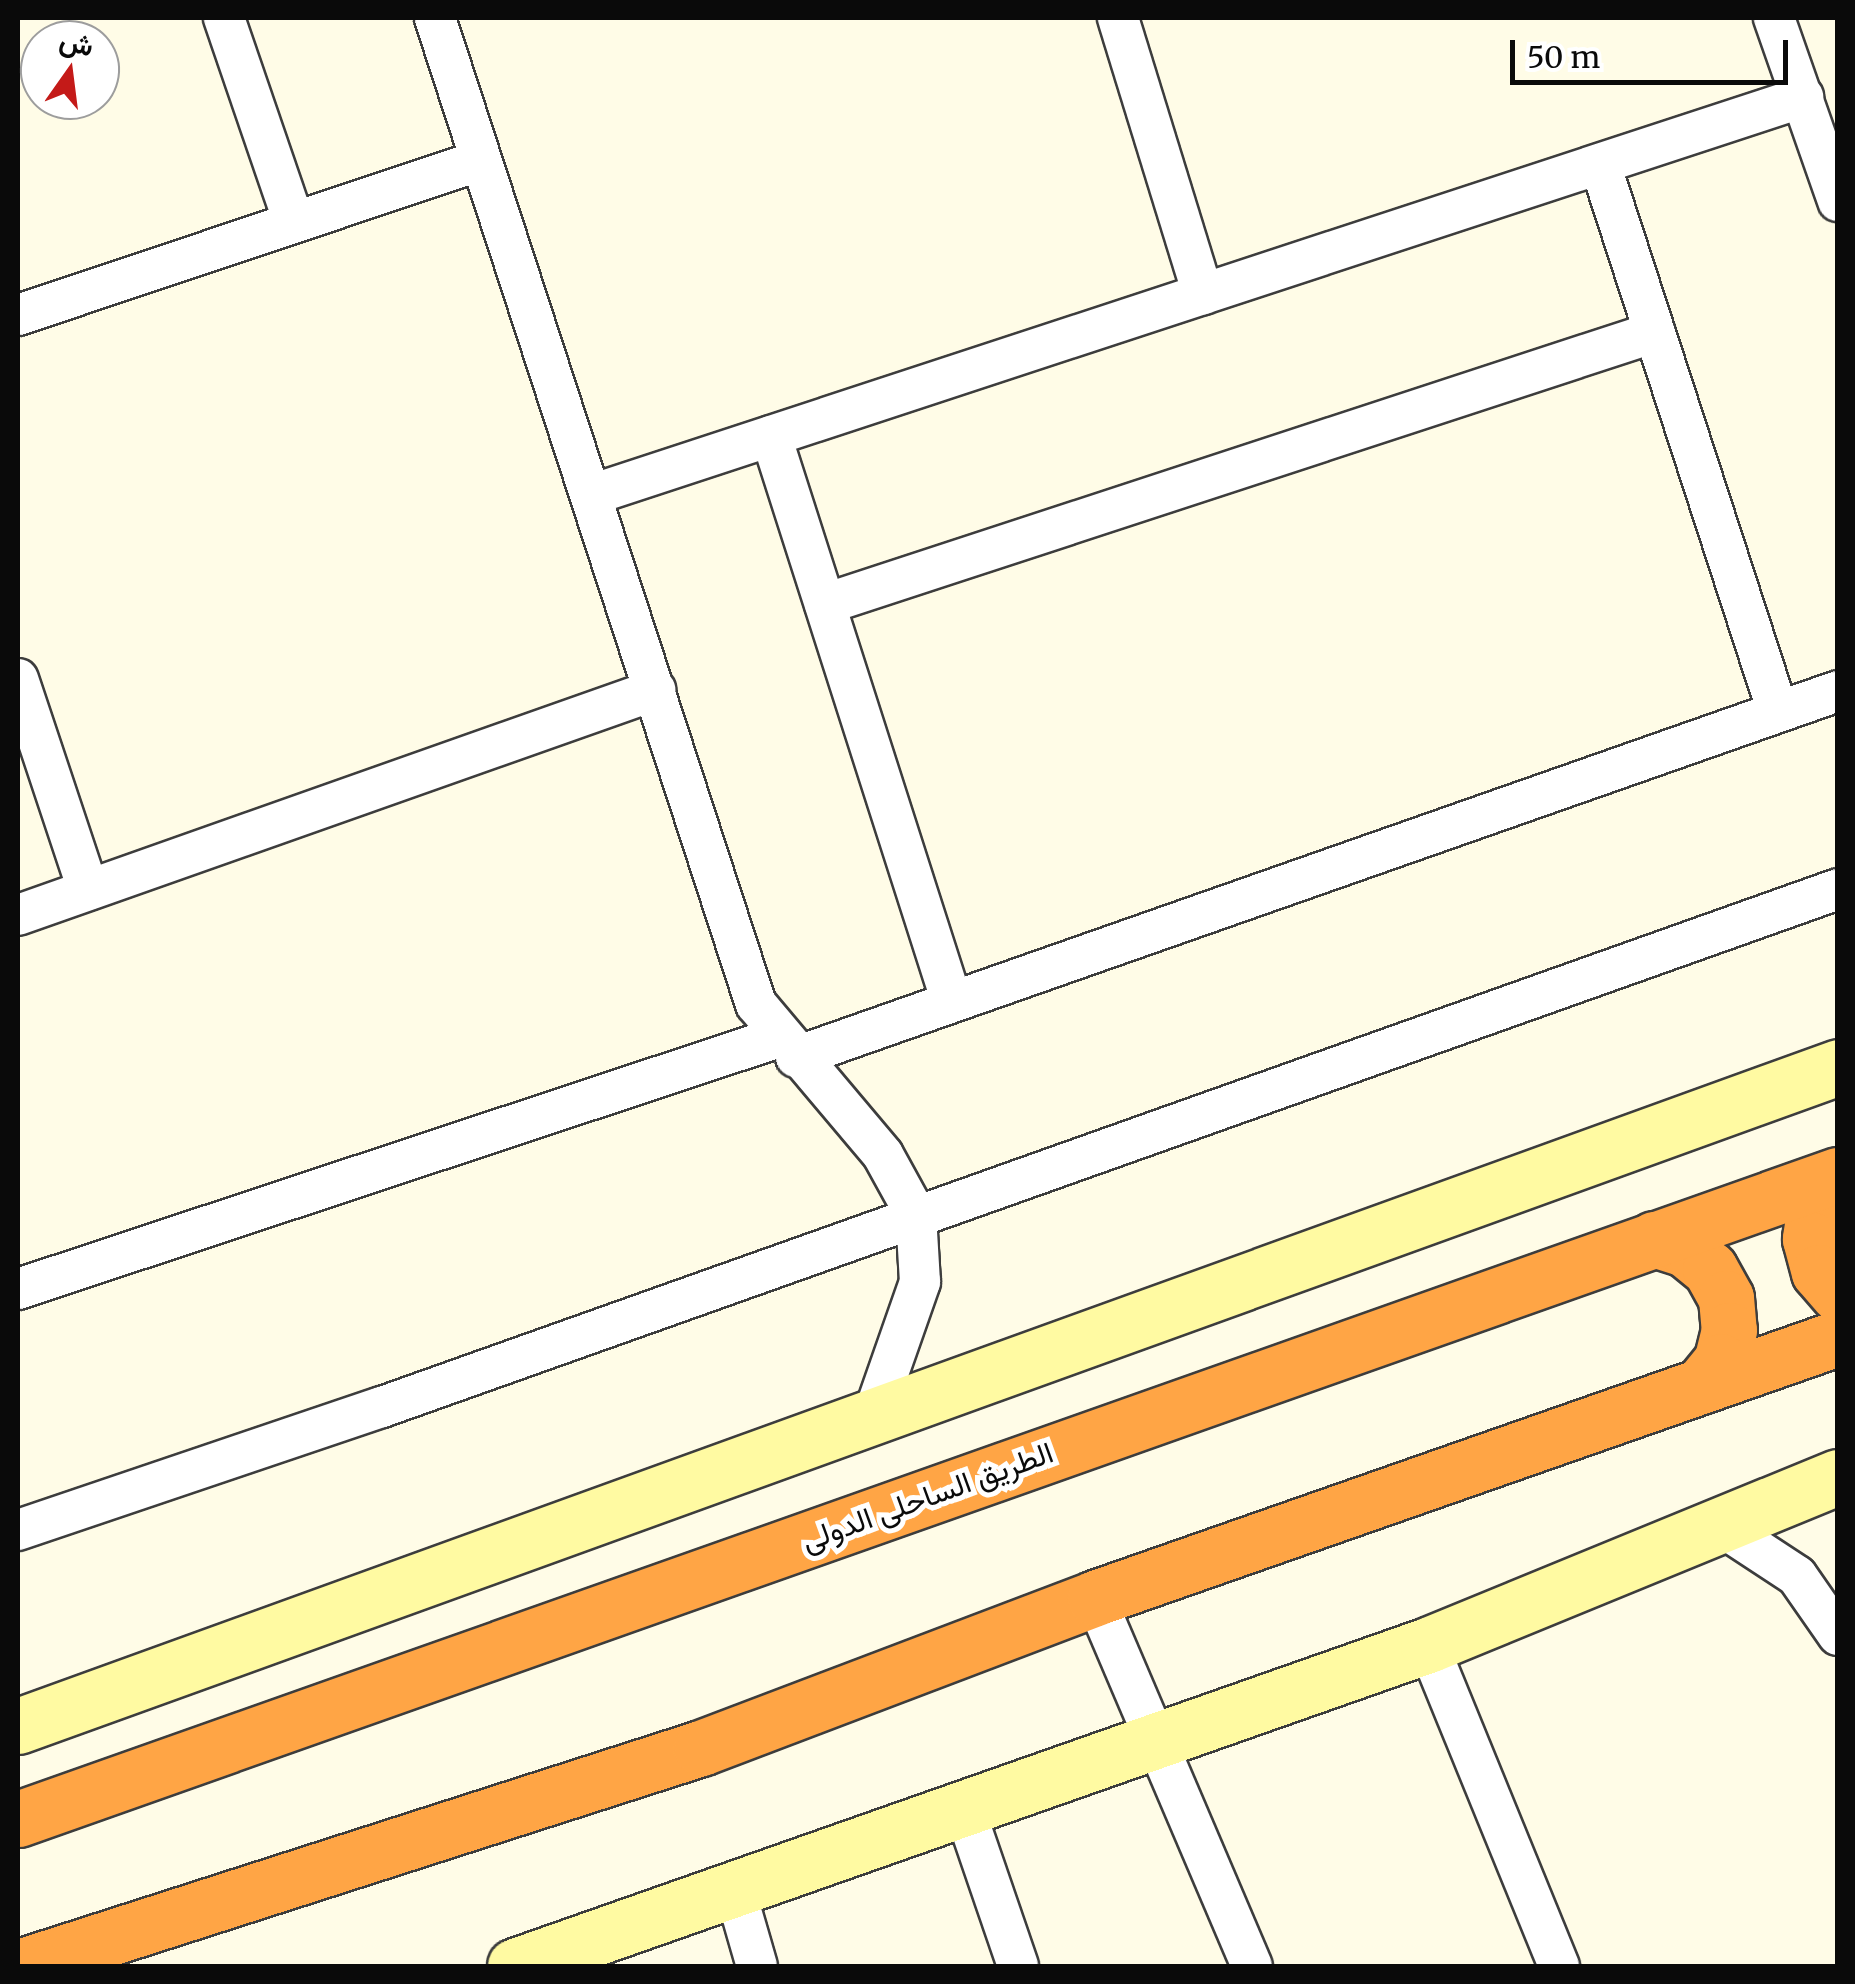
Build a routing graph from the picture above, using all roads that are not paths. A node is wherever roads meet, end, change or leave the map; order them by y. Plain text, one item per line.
1 (224, 18) edge
2 (435, 18) edge
3 (1118, 18) edge
4 (1774, 18) edge
5 (1803, 98) junction
6 (480, 160) junction
7 (1600, 164) junction
8 (1838, 201) edge
9 (294, 222) junction
10 (1203, 294) junction
11 (18, 315) edge
12 (1655, 332) junction
13 (771, 436) junction
14 (591, 494) junction
15 (826, 604) junction
16 (18, 678) edge
17 (654, 690) junction
18 (1838, 691) edge
19 (1778, 712) junction
20 (1838, 889) edge
21 (88, 890) junction
22 (18, 915) edge
23 (952, 1002) junction
24 (787, 1047) junction
25 (1838, 1067) edge
26 (1835, 1176) edge
27 (916, 1215) junction
28 (1654, 1239) junction
29 (18, 1289) edge
30 (1838, 1294) edge
31 (1838, 1338) edge
32 (1700, 1386) junction
33 (874, 1413) junction
34 (1838, 1477) edge
35 (1724, 1528) junction
36 (18, 1530) edge
37 (1095, 1598) junction
38 (1838, 1635) edge
39 (1428, 1644) junction
40 (18, 1726) edge
41 (1156, 1742) junction
42 (965, 1811) junction
43 (18, 1819) edge
44 (735, 1890) junction
45 (522, 1965) edge
46 (22, 1966) edge
47 (758, 1966) edge
48 (1018, 1966) edge
49 (1252, 1966) edge
50 (1559, 1966) edge

1 - 9 street
2 - 6 street
3 - 10 street
4 - 5 street
5 - 7 street
5 - 8 street
6 - 9 street
6 - 14 street
7 - 10 street
7 - 12 street
9 - 11 street
10 - 13 street
12 - 15 street
12 - 19 street
13 - 14 street
13 - 15 street
14 - 17 street
15 - 23 street
16 - 21 street
17 - 21 street
17 - 24 street
18 - 19 street
19 - 23 street
20 - 27 street
21 - 22 street
23 - 24 street
24 - 27 street
24 - 29 street
25 - 33 street
26 - 28 highway, الطريق الساحلى الدولى
26 - 30 highway
27 - 33 street
27 - 36 street
28 - 32 highway
28 - 43 highway, الطريق الساحلى الدولى
31 - 32 highway
32 - 37 highway
33 - 40 street
34 - 35 street
35 - 38 street
35 - 39 street
37 - 41 street
37 - 46 highway
39 - 41 street
39 - 50 street
41 - 42 street
41 - 49 street
42 - 44 street
42 - 48 street
44 - 45 street
44 - 47 street

